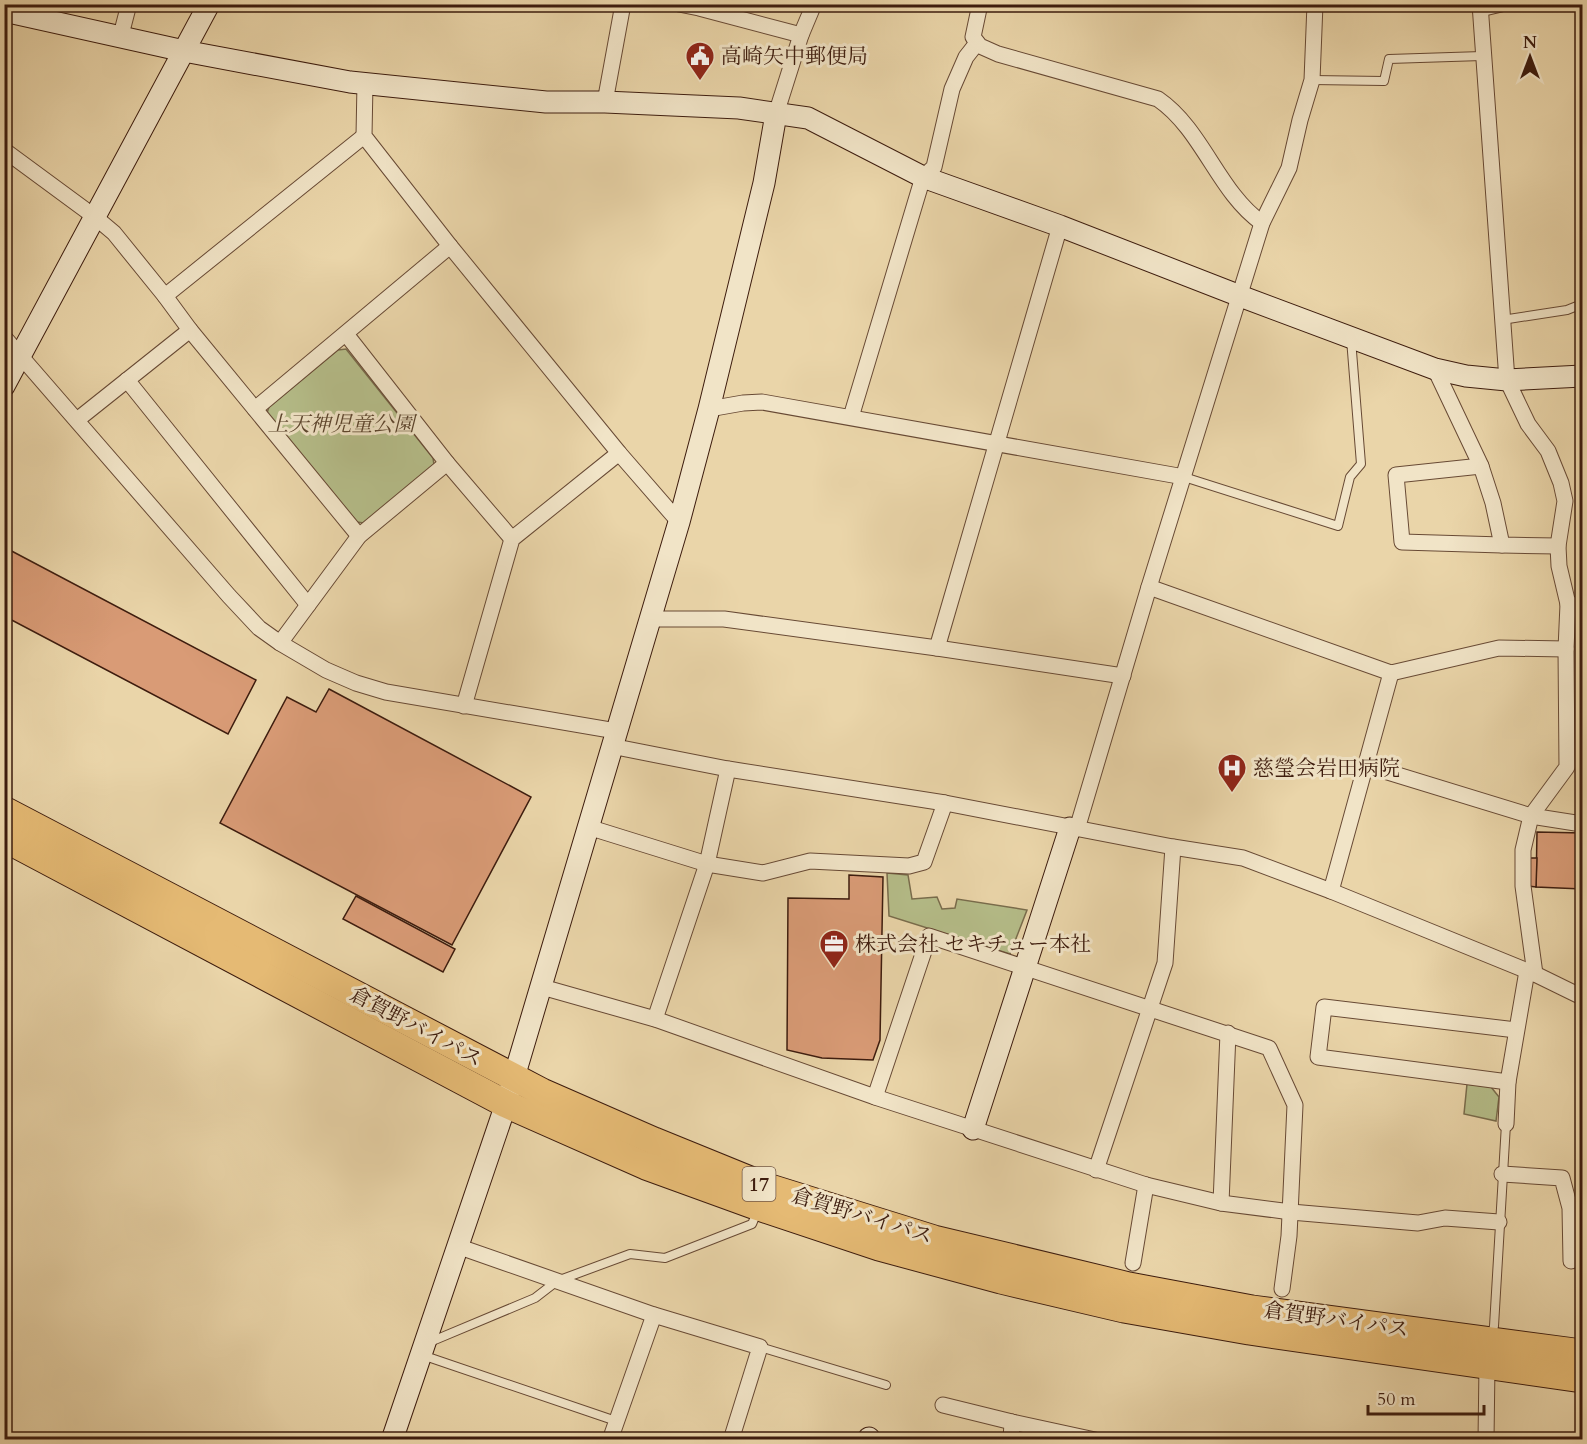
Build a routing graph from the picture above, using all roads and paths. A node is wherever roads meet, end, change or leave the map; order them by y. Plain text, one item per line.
1 (129, 4) edge
2 (209, 4) edge
3 (623, 4) edge
4 (679, 4) edge
5 (814, 4) edge
6 (980, 4) edge
7 (1316, 4) edge
8 (1501, 4) edge
9 (1480, 7) edge
10 (4, 11) edge
11 (121, 35) junction
12 (801, 35) junction
13 (977, 43) junction
14 (184, 51) junction
15 (1482, 56) junction
16 (1312, 80) junction
17 (365, 83) junction
18 (605, 102) junction
19 (776, 114) junction
20 (364, 136) junction
21 (4, 150) edge
22 (922, 177) junction
23 (94, 217) junction
24 (1262, 223) junction
25 (1060, 226) junction
26 (450, 246) junction
27 (165, 296) junction
28 (1240, 296) junction
29 (1582, 304) edge
30 (1502, 320) junction
31 (190, 330) junction
32 (346, 334) junction
33 (4, 337) edge
34 (1351, 338) junction
35 (21, 356) junction
36 (1435, 369) junction
37 (1582, 376) edge
38 (1507, 380) junction
39 (127, 381) junction
40 (4, 386) edge
41 (255, 409) junction
42 (709, 409) junction
43 (851, 417) junction
44 (77, 420) junction
45 (998, 444) junction
46 (619, 453) junction
47 (447, 463) junction
48 (1481, 466) junction
49 (1184, 477) junction
50 (679, 522) junction
51 (359, 536) junction
52 (512, 539) junction
53 (1502, 545) junction
54 (1558, 546) junction
55 (1149, 587) junction
56 (308, 604) junction
57 (1575, 605) edge
58 (650, 620) junction
59 (280, 643) junction
60 (937, 648) junction
61 (1566, 648) junction
62 (1391, 674) junction
63 (1123, 676) junction
64 (464, 706) junction
65 (613, 739) junction
66 (1365, 765) junction
67 (728, 768) junction
68 (945, 803) junction
69 (4, 810) edge
70 (1531, 816) junction
71 (1582, 824) edge
72 (588, 827) junction
73 (1074, 828) junction
74 (4, 838) edge
75 (1173, 847) junction
76 (707, 864) junction
77 (1331, 891) junction
78 (1025, 966) junction
79 (1531, 972) junction
80 (542, 987) junction
81 (1582, 997) edge
82 (1151, 1009) junction
83 (656, 1019) junction
84 (1516, 1030) junction
85 (1228, 1034) junction
86 (514, 1078) junction
87 (1508, 1082) junction
88 (875, 1097) junction
89 (506, 1104) junction
90 (1506, 1124) joint
91 (973, 1129) junction
92 (1096, 1170) junction
93 (1502, 1174) junction
94 (1146, 1185) junction
95 (1221, 1203) junction
96 (759, 1207) junction
97 (1576, 1208) edge
98 (1291, 1212) junction
99 (1499, 1222) junction
100 (457, 1246) junction
101 (1571, 1261) dead end
102 (1133, 1263) dead end
103 (557, 1281) junction
104 (1282, 1289) dead end
105 (654, 1315) junction
106 (760, 1347) junction
107 (421, 1350) junction
108 (1582, 1353) edge
109 (1489, 1354) junction
110 (1582, 1379) edge
111 (886, 1385) dead end
112 (943, 1405) dead end
113 (616, 1421) junction
114 (1012, 1422) junction
115 (392, 1440) edge
116 (610, 1440) edge
117 (730, 1440) edge
118 (1011, 1440) edge
119 (1095, 1440) edge
120 (1485, 1440) edge

1 - 11 street
2 - 14 street
3 - 18 street
4 - 12 street
5 - 12 street
6 - 13 street
7 - 16 street
8 - 9 street
9 - 15 street
10 - 11 street
11 - 14 street
12 - 19 street
13 - 22 street
13 - 24 street
14 - 17 street
14 - 23 street
15 - 16 lane
15 - 30 street
16 - 24 street
17 - 18 street
17 - 20 street
18 - 19 street
19 - 22 street
19 - 42 street
20 - 26 street
20 - 27 street
21 - 23 street
22 - 25 street
22 - 43 street
23 - 27 street
23 - 35 street
24 - 28 street
25 - 28 street
25 - 45 street
26 - 32 street
26 - 46 street
27 - 31 street
28 - 34 street
28 - 49 street
29 - 30 lane
30 - 38 street
31 - 39 street
31 - 41 street
32 - 41 street
32 - 47 street
33 - 35 street
34 - 36 street
34 - 49 lane
35 - 40 street
35 - 44 street
36 - 38 street
36 - 48 street
37 - 38 street
38 - 54 street
39 - 44 street
39 - 56 street
41 - 51 street
42 - 43 street
42 - 50 street
43 - 45 street
44 - 59 street
45 - 49 street
45 - 60 street
46 - 50 street
46 - 52 street
47 - 51 street
47 - 52 street
48 - 53 street
48 - 53 street
49 - 55 street
50 - 58 street
51 - 56 street
52 - 64 street
53 - 54 street
54 - 57 street
55 - 62 street
55 - 63 street
56 - 59 street
57 - 61 street
58 - 60 street
58 - 65 street
59 - 64 street
60 - 63 street
61 - 62 street
61 - 70 street
62 - 66 street
63 - 73 street
64 - 65 street
65 - 67 street
65 - 72 street
66 - 70 street
66 - 77 street
67 - 68 street
67 - 76 street
68 - 73 street
68 - 76 street
69 - 86 highway, 倉賀野バイパス / 17
70 - 71 street
70 - 79 street
72 - 76 street
72 - 80 street
73 - 75 street
73 - 78 street
74 - 89 highway, 倉賀野バイパス / 17
75 - 77 street
75 - 82 street
76 - 83 street
77 - 79 street
78 - 82 street
78 - 88 street
78 - 91 street
79 - 81 street
79 - 84 street
80 - 83 street
80 - 86 street
82 - 85 street
82 - 92 street
83 - 88 street
84 - 87 street
84 - 87 street
85 - 95 street
85 - 98 street
86 - 89 street
86 - 109 highway, 倉賀野バイパス / 17
87 - 90 street
88 - 91 street
89 - 96 highway, 倉賀野バイパス / 17
89 - 100 street
90 - 93 lane
91 - 92 street
92 - 94 street
93 - 97 street
93 - 99 lane
94 - 95 street
94 - 102 street
95 - 98 street
96 - 103 lane
96 - 109 highway, 倉賀野バイパス / 17
97 - 101 street
98 - 99 street
98 - 104 street
99 - 109 lane
100 - 103 street
100 - 107 street
103 - 105 street
103 - 107 lane
105 - 106 street
105 - 113 street
106 - 111 lane
106 - 117 street
107 - 113 lane
107 - 115 street
108 - 109 highway, 倉賀野バイパス / 17
109 - 110 highway, 倉賀野バイパス / 17
109 - 120 street
112 - 114 street
113 - 116 street
114 - 118 street
114 - 119 street

